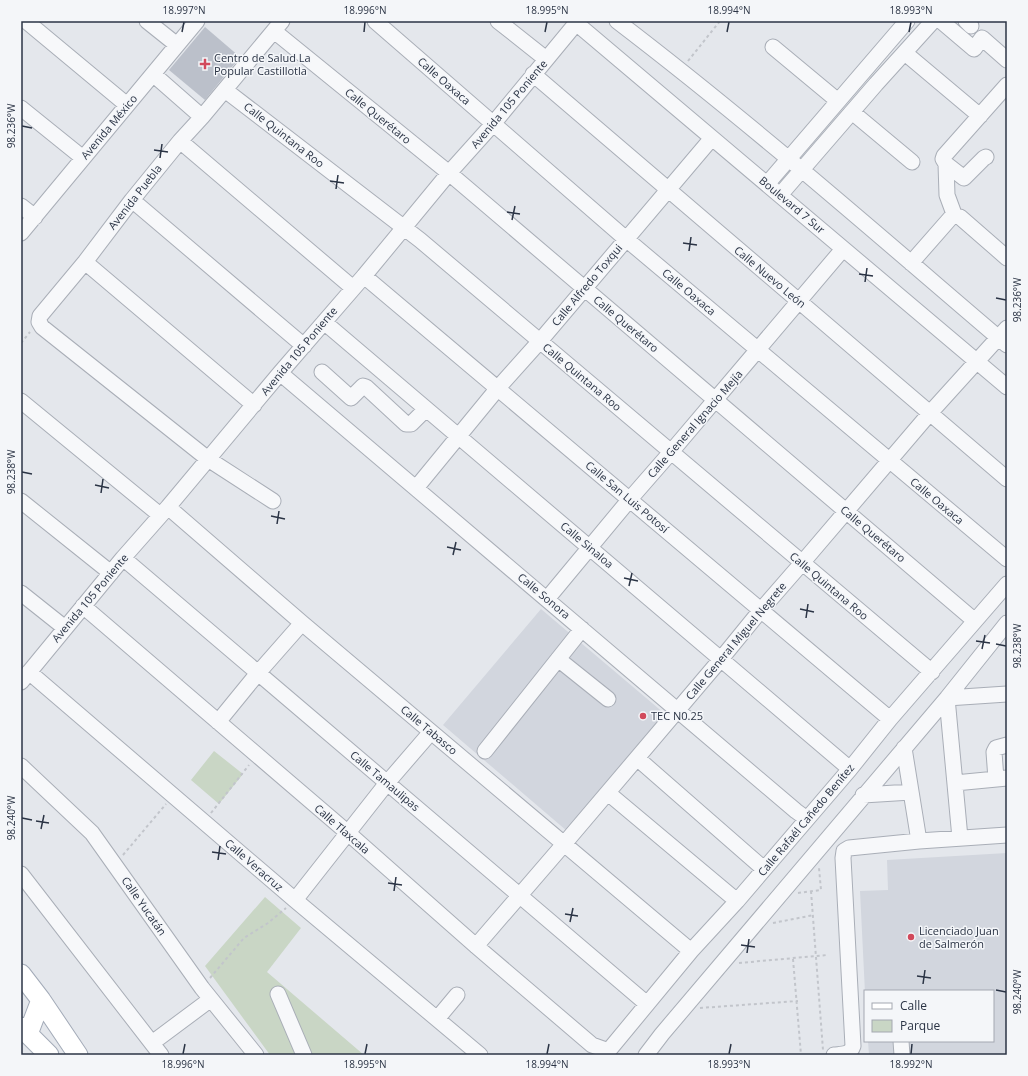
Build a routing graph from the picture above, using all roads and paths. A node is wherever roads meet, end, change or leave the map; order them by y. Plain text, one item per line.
1 (26, 21) edge
2 (147, 21) edge
3 (197, 21) edge
4 (375, 21) edge
5 (498, 21) edge
6 (617, 21) edge
7 (720, 21) edge
8 (933, 21) edge
9 (941, 21) edge
10 (577, 22) edge
11 (904, 22) edge
12 (278, 26) edge
13 (177, 45) junction
14 (773, 47) dead end
15 (904, 53) junction
16 (546, 59) junction
17 (1007, 60) edge
18 (681, 70) junction
19 (862, 72) junction
20 (152, 74) junction
21 (533, 74) junction
22 (876, 84) junction
23 (1007, 85) edge
24 (225, 90) junction
25 (838, 101) junction
26 (127, 105) junction
27 (21, 108) edge
28 (852, 112) junction
29 (980, 116) junction
30 (202, 117) junction
31 (494, 124) junction
32 (712, 138) junction
33 (180, 141) junction
34 (986, 157) dead end
35 (83, 158) junction
36 (789, 158) junction
37 (912, 162) dead end
38 (944, 162) junction
39 (802, 170) junction
40 (449, 173) junction
41 (767, 184) junction
42 (668, 190) junction
43 (780, 195) junction
44 (132, 200) junction
45 (21, 206) edge
46 (34, 217) junction
47 (960, 217) dead end
48 (404, 228) junction
49 (21, 233) edge
50 (626, 240) junction
51 (843, 249) junction
52 (1007, 258) edge
53 (85, 262) junction
54 (911, 263) junction
55 (364, 276) junction
56 (354, 288) junction
57 (585, 288) junction
58 (799, 301) junction
59 (324, 322) junction
60 (1004, 337) edge
61 (540, 341) junction
62 (304, 346) junction
63 (758, 350) junction
64 (976, 362) junction
65 (322, 372) dead end
66 (280, 373) junction
67 (498, 388) junction
68 (1007, 388) edge
69 (716, 400) junction
70 (21, 401) edge
71 (254, 405) junction
72 (426, 409) junction
73 (930, 413) junction
74 (459, 437) junction
75 (671, 452) junction
76 (208, 459) junction
77 (890, 461) junction
78 (1007, 478) edge
79 (416, 488) junction
80 (630, 499) junction
81 (21, 501) edge
82 (273, 502) dead end
83 (164, 511) junction
84 (846, 511) junction
85 (590, 548) junction
86 (122, 558) junction
87 (1007, 559) edge
88 (802, 563) junction
89 (111, 573) junction
90 (1007, 584) edge
91 (21, 593) edge
92 (547, 599) junction
93 (83, 606) junction
94 (761, 610) junction
95 (975, 621) junction
96 (302, 623) junction
97 (1007, 623) edge
98 (65, 628) junction
99 (582, 629) junction
100 (558, 659) junction
101 (721, 659) junction
102 (932, 672) junction
103 (258, 673) junction
104 (25, 677) edge
105 (1007, 694) edge
106 (947, 698) junction
107 (608, 699) dead end
108 (678, 710) junction
109 (890, 719) junction
110 (218, 722) junction
111 (431, 732) junction
112 (1007, 745) edge
113 (904, 748) junction
114 (485, 751) dead end
115 (256, 755) junction
116 (637, 758) junction
117 (21, 766) edge
118 (850, 768) junction
119 (1002, 778) edge
120 (387, 783) junction
121 (955, 783) junction
122 (911, 792) junction
123 (608, 793) junction
124 (863, 795) junction
125 (173, 796) junction
126 (807, 819) junction
127 (204, 822) junction
128 (348, 833) junction
129 (1007, 835) edge
130 (960, 838) junction
131 (919, 841) junction
132 (564, 844) junction
133 (817, 851) junction
134 (115, 865) junction
135 (764, 869) junction
136 (21, 874) edge
137 (811, 891) junction
138 (781, 894) junction
139 (519, 895) junction
140 (295, 900) junction
141 (737, 901) junction
142 (814, 915) junction
143 (754, 926) junction
144 (476, 946) junction
145 (691, 951) junction
146 (828, 955) dead end
147 (816, 956) junction
148 (793, 958) junction
149 (722, 964) junction
150 (21, 974) edge
151 (206, 993) junction
152 (278, 994) dead end
153 (457, 995) dead end
154 (41, 1000) junction
155 (858, 1000) edge
156 (798, 1001) junction
157 (647, 1004) junction
158 (683, 1010) junction
159 (437, 1019) junction
160 (23, 1032) edge
161 (901, 1042) edge
162 (152, 1043) junction
163 (593, 1050) edge
164 (41, 1055) edge
165 (49, 1055) edge
166 (78, 1055) edge
167 (161, 1055) edge
168 (256, 1055) edge
169 (304, 1055) edge
170 (480, 1055) edge
171 (646, 1055) edge
172 (801, 1055) edge
173 (823, 1055) edge
174 (834, 1055) edge
175 (902, 1055) edge

1 - 26 street
2 - 13 street
3 - 13 street, Avenida México
4 - 31 street, Calle Oaxaca
5 - 16 street
6 - 18 street
7 - 18 path
8 - 15 street
9 - 17 street
10 - 16 street, Avenida 105 Poniente
10 - 32 street, Boulevard 7 Sur
11 - 19 street
12 - 24 street, Avenida Puebla
12 - 40 street, Calle Querétaro
13 - 20 street, Avenida México
14 - 25 street
15 - 22 street
15 - 29 street
16 - 21 street, Avenida 105 Poniente
18 - 36 street
19 - 22 street
19 - 25 street
20 - 26 street, Avenida México
20 - 30 street
21 - 31 street, Avenida 105 Poniente
21 - 42 street, Calle Nuevo León
22 - 28 street
23 - 29 street
24 - 30 street, Avenida Puebla
24 - 48 street, Calle Quintana Roo
25 - 36 street
26 - 35 street, Avenida México
27 - 35 street
28 - 37 street
28 - 39 street
29 - 38 street
30 - 33 street, Avenida Puebla
31 - 40 street, Avenida 105 Poniente
31 - 50 street, Calle Oaxaca
32 - 41 street, Boulevard 7 Sur
32 - 42 street, Calle Alfredo Toxqui
33 - 44 street, Avenida Puebla
33 - 56 street
34 - 38 street
35 - 46 street, Avenida México
36 - 39 street
36 - 41 street
38 - 54 street
39 - 43 street
39 - 54 street
40 - 48 street, Avenida 105 Poniente
40 - 57 street, Calle Querétaro
41 - 43 street, Boulevard 7 Sur
42 - 50 street, Calle Alfredo Toxqui
42 - 58 street, Calle Nuevo León
43 - 51 street, Boulevard 7 Sur
44 - 53 street, Avenida Puebla
44 - 62 street
45 - 46 street
46 - 49 street, Avenida México
47 - 52 street
48 - 55 street, Avenida 105 Poniente
48 - 61 street, Calle Quintana Roo
50 - 57 street, Calle Alfredo Toxqui
50 - 63 street, Calle Oaxaca
51 - 58 street, Calle General Ignacio Mejía
51 - 64 street, Boulevard 7 Sur
53 - 71 street
53 - 76 street, Avenida Puebla
54 - 60 street
55 - 56 street, Avenida 105 Poniente
55 - 67 street, Calle San Luis Potosí
56 - 59 street, Avenida 105 Poniente
57 - 61 street, Calle Alfredo Toxqui
57 - 69 street, Calle Querétaro
58 - 63 street, Calle General Ignacio Mejía
58 - 73 street, Calle Nuevo León
59 - 62 street, Avenida 105 Poniente
59 - 72 street, Calle Sinaloa
60 - 64 street, Calle General Miguel Negrete
61 - 67 street, Calle Alfredo Toxqui
61 - 75 street, Calle Quintana Roo
62 - 66 street, Avenida 105 Poniente
63 - 69 street, Calle General Ignacio Mejía
63 - 77 street, Calle Oaxaca
64 - 68 street, Boulevard 7 Sur
64 - 73 street, Calle General Miguel Negrete
65 - 72 street
66 - 71 street, Avenida 105 Poniente
66 - 79 street, Calle Sonora
67 - 74 street, Calle Alfredo Toxqui
67 - 80 street, Calle San Luis Potosí
69 - 75 street, Calle General Ignacio Mejía
69 - 84 street, Calle Querétaro
70 - 83 street
71 - 76 street, Avenida 105 Poniente
72 - 74 street, Calle Sinaloa
73 - 77 street, Calle General Miguel Negrete
73 - 78 street, Calle Nuevo León
74 - 79 street, Calle Alfredo Toxqui
74 - 85 street, Calle Sinaloa
75 - 80 street, Calle General Ignacio Mejía
75 - 88 street, Calle Quintana Roo
76 - 82 street
76 - 83 street, Avenida 105 Poniente
77 - 84 street, Calle General Miguel Negrete
77 - 87 street, Calle Oaxaca
79 - 92 street, Calle Sonora
80 - 85 street, Calle General Ignacio Mejía
80 - 94 street, Calle San Luis Potosí
81 - 89 street
83 - 86 street, Avenida 105 Poniente
83 - 96 street, Calle Tabasco
84 - 88 street, Calle General Miguel Negrete
84 - 95 street, Calle Querétaro
85 - 92 street, Calle General Ignacio Mejía
85 - 101 street, Calle Sinaloa
86 - 89 street, Avenida 105 Poniente
86 - 103 street, Calle Tamaulipas
88 - 94 street, Calle General Miguel Negrete
88 - 102 street, Calle Quintana Roo
89 - 93 street, Avenida 105 Poniente
90 - 95 street, Calle Rafaél Cañedo Benítez
91 - 98 street
92 - 99 street, Calle Sonora
93 - 98 street, Avenida 105 Poniente
93 - 110 street, Calle Tlaxcala
94 - 101 street, Calle General Miguel Negrete
94 - 109 street, Calle San Luis Potosí
95 - 102 street, Calle Rafaél Cañedo Benítez
96 - 103 street
96 - 111 street, Calle Tabasco
97 - 106 street
98 - 104 street, Avenida 105 Poniente
99 - 100 street
99 - 108 street, Calle Sonora
100 - 107 street
100 - 114 street
101 - 108 street, Calle General Miguel Negrete
101 - 118 street, Calle Sinaloa
102 - 109 street, Calle Rafaél Cañedo Benítez
103 - 110 street
103 - 120 street, Calle Tamaulipas
104 - 125 street, Calle Veracruz
105 - 106 street
106 - 113 street
106 - 121 street
108 - 116 street, Calle General Miguel Negrete
108 - 126 street, Calle Sonora
109 - 118 street, Calle Rafaél Cañedo Benítez
110 - 115 street, Calle Tlaxcala
111 - 120 street
111 - 132 street, Calle Tabasco
112 - 119 street
113 - 122 street
113 - 124 street
115 - 127 path
115 - 128 street, Calle Tlaxcala
116 - 123 street, Calle General Miguel Negrete
116 - 135 street
117 - 134 street, Calle Yucatán
118 - 126 street, Calle Rafaél Cañedo Benítez
119 - 121 street
120 - 128 street
120 - 139 street, Calle Tamaulipas
121 - 130 street
122 - 124 street
122 - 131 street
123 - 132 street, Calle General Miguel Negrete
123 - 141 street
124 - 133 street
125 - 127 street, Calle Veracruz
125 - 134 path
126 - 135 street, Calle Rafaél Cañedo Benítez
127 - 140 street, Calle Veracruz
128 - 140 street
128 - 144 street, Calle Tlaxcala
129 - 130 street
130 - 131 street
131 - 155 street
132 - 139 street, Calle General Miguel Negrete
132 - 145 street, Calle Tabasco
133 - 137 path
133 - 138 street
134 - 151 street, Calle Yucatán
135 - 141 street, Calle Rafaél Cañedo Benítez
136 - 162 street
137 - 138 path
137 - 142 path
138 - 143 street
139 - 144 street, Calle General Miguel Negrete
139 - 157 street, Calle Tamaulipas
140 - 151 path
140 - 159 street, Calle Veracruz
141 - 145 street, Calle Rafaél Cañedo Benítez
142 - 143 path
142 - 147 path
143 - 149 street
144 - 163 street, Calle Tlaxcala
145 - 157 street, Calle Rafaél Cañedo Benítez
146 - 147 path
147 - 148 path
147 - 173 path
148 - 149 path
148 - 156 path
149 - 158 street
150 - 154 main road
151 - 162 street
151 - 168 street, Calle Yucatán
152 - 169 street
153 - 159 street
154 - 160 main road
154 - 166 main road
155 - 174 street
156 - 158 path
156 - 172 path
157 - 163 street, Calle Rafaél Cañedo Benítez
158 - 171 street
159 - 170 street, Calle Veracruz
160 - 164 street
160 - 165 main road
161 - 175 street
162 - 167 street

